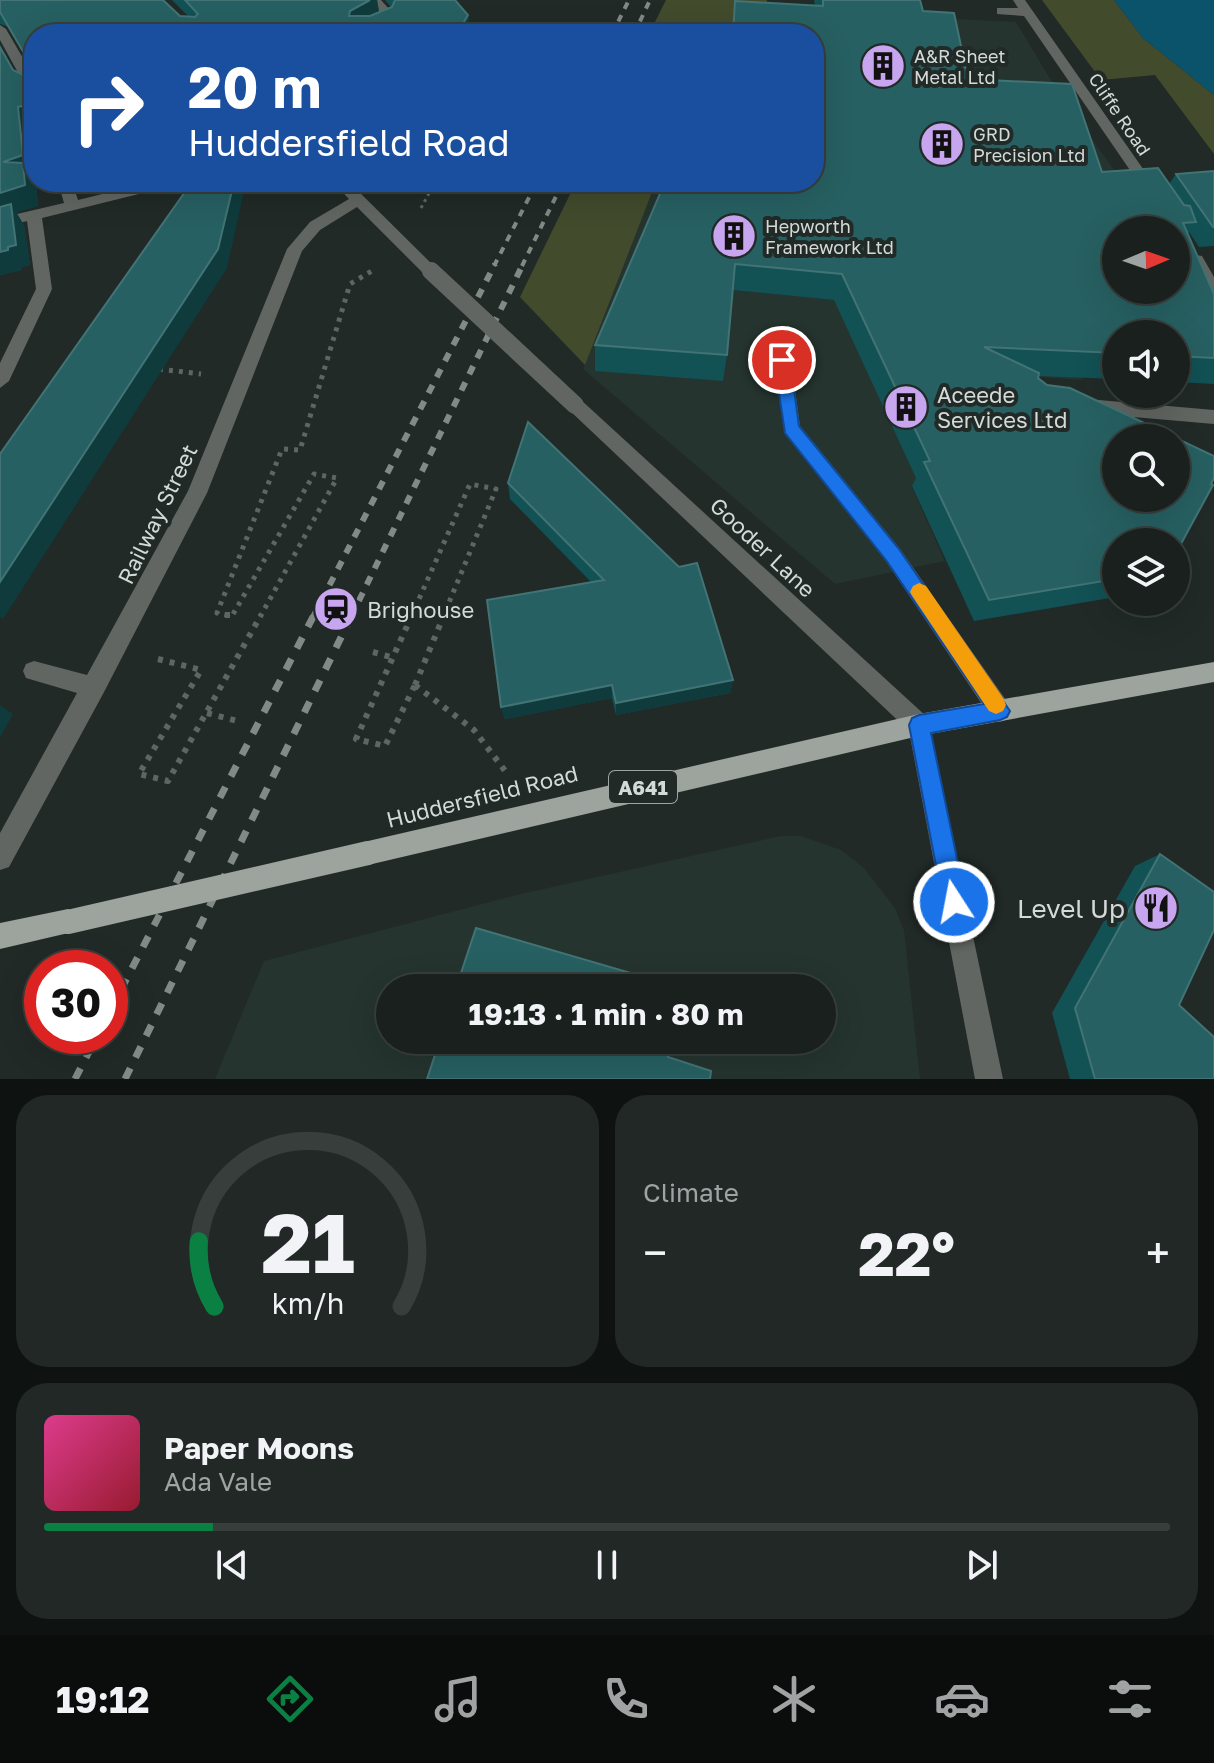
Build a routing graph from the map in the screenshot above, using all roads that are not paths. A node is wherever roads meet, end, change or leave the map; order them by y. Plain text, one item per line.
1 (374, 0) edge
2 (1023, 6) edge
3 (1001, 11) dead end
4 (387, 24) edge
5 (0, 29) edge
6 (24, 71) edge
7 (68, 192) edge
8 (129, 192) edge
9 (349, 192) edge
10 (1155, 198) edge
11 (357, 201) junction
12 (72, 206) junction
13 (34, 216) junction
14 (0, 223) edge
15 (1190, 250) edge
16 (1214, 291) edge
17 (782, 360) dead end
18 (0, 381) edge
19 (1064, 403) edge
20 (1214, 417) edge
21 (34, 671) dead end
22 (1214, 672) edge
23 (95, 687) junction
24 (1000, 711) junction
25 (919, 725) junction
26 (0, 858) edge
27 (0, 936) edge
28 (989, 1079) edge

1 - 4 street
2 - 3 street
2 - 10 street, Cliffe Road
5 - 6 street
7 - 12 street
8 - 12 street
9 - 11 street
11 - 23 street, Railway Street
11 - 25 street, Gooder Lane, bridge
12 - 13 street
13 - 14 street
13 - 18 street
15 - 16 street
17 - 24 street
19 - 20 street
21 - 23 street
22 - 24 main road, Huddersfield Road / A641
23 - 26 street, Railway Street
24 - 25 main road, Huddersfield Road / A641
25 - 27 main road, Huddersfield Road / A641, bridge
25 - 28 street

